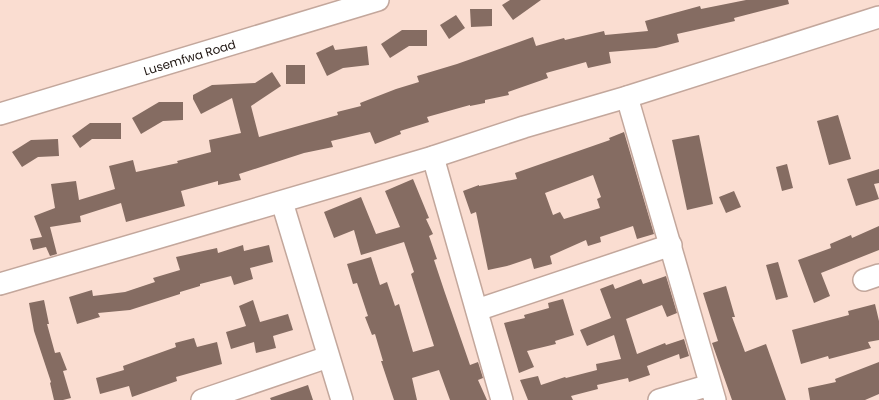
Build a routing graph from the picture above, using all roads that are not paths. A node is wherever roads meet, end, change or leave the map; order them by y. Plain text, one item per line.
1 (378, 0) edge
2 (879, 17) edge
3 (627, 97) junction
4 (0, 114) edge
5 (433, 157) junction
6 (282, 202) junction
7 (671, 245) junction
8 (0, 284) edge
9 (477, 310) junction
10 (328, 357) junction
11 (713, 393) edge
12 (202, 400) edge
13 (342, 400) edge
14 (502, 400) edge
15 (659, 400) edge

1 - 4 street, Lusemfwa Road
2 - 3 street
3 - 5 street
3 - 7 street
5 - 6 street
5 - 9 street
6 - 8 street
6 - 10 street
7 - 9 street
7 - 11 street
9 - 14 street
10 - 12 street
10 - 13 street
11 - 15 street

